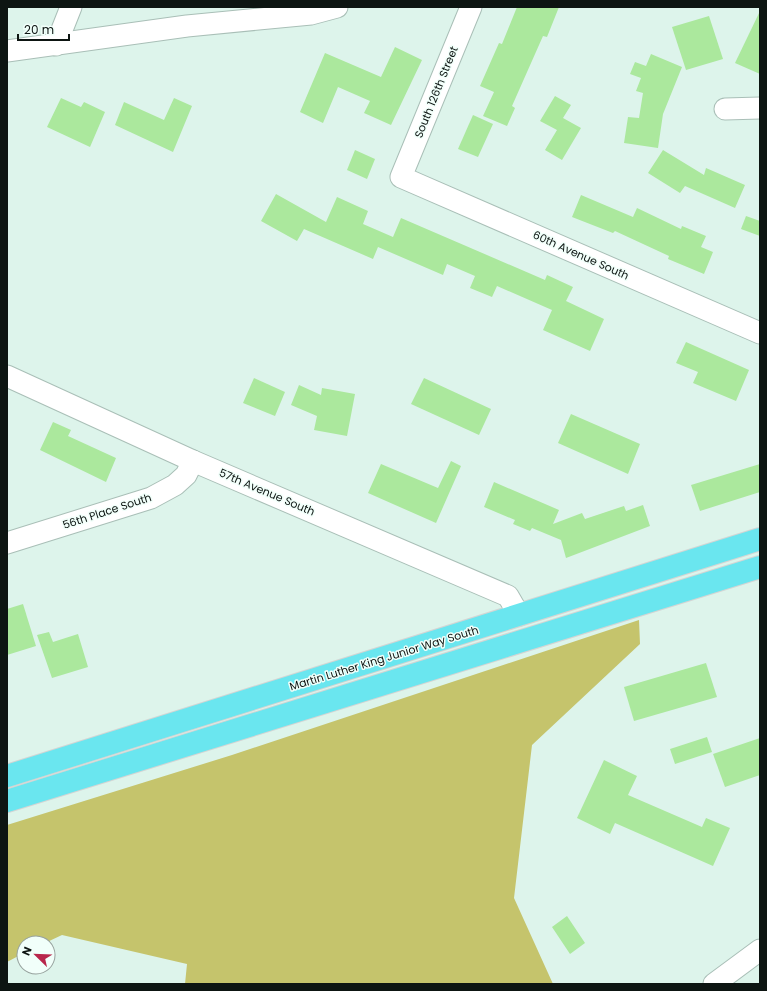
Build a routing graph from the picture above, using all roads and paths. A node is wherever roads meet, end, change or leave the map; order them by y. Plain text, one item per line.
1 (71, 7) edge
2 (337, 7) edge
3 (471, 7) edge
4 (56, 45) junction
5 (7, 51) edge
6 (760, 108) edge
7 (725, 109) dead end
8 (401, 177) joint
9 (760, 333) edge
10 (7, 376) edge
11 (194, 461) junction
12 (760, 539) edge
13 (7, 543) edge
14 (760, 567) edge
15 (519, 615) junction
16 (7, 776) edge
17 (7, 801) edge
18 (760, 950) edge
19 (714, 984) edge

1 - 4 street
2 - 4 street
3 - 8 street, South 126th Street
4 - 5 street
6 - 7 street
8 - 9 street, 60th Avenue South
10 - 11 street, 57th Avenue South
11 - 13 street, 56th Place South
11 - 15 street, 57th Avenue South
12 - 15 main road, Martin Luther King Junior Way South
14 - 17 main road
15 - 16 main road, Martin Luther King Junior Way South
18 - 19 street

